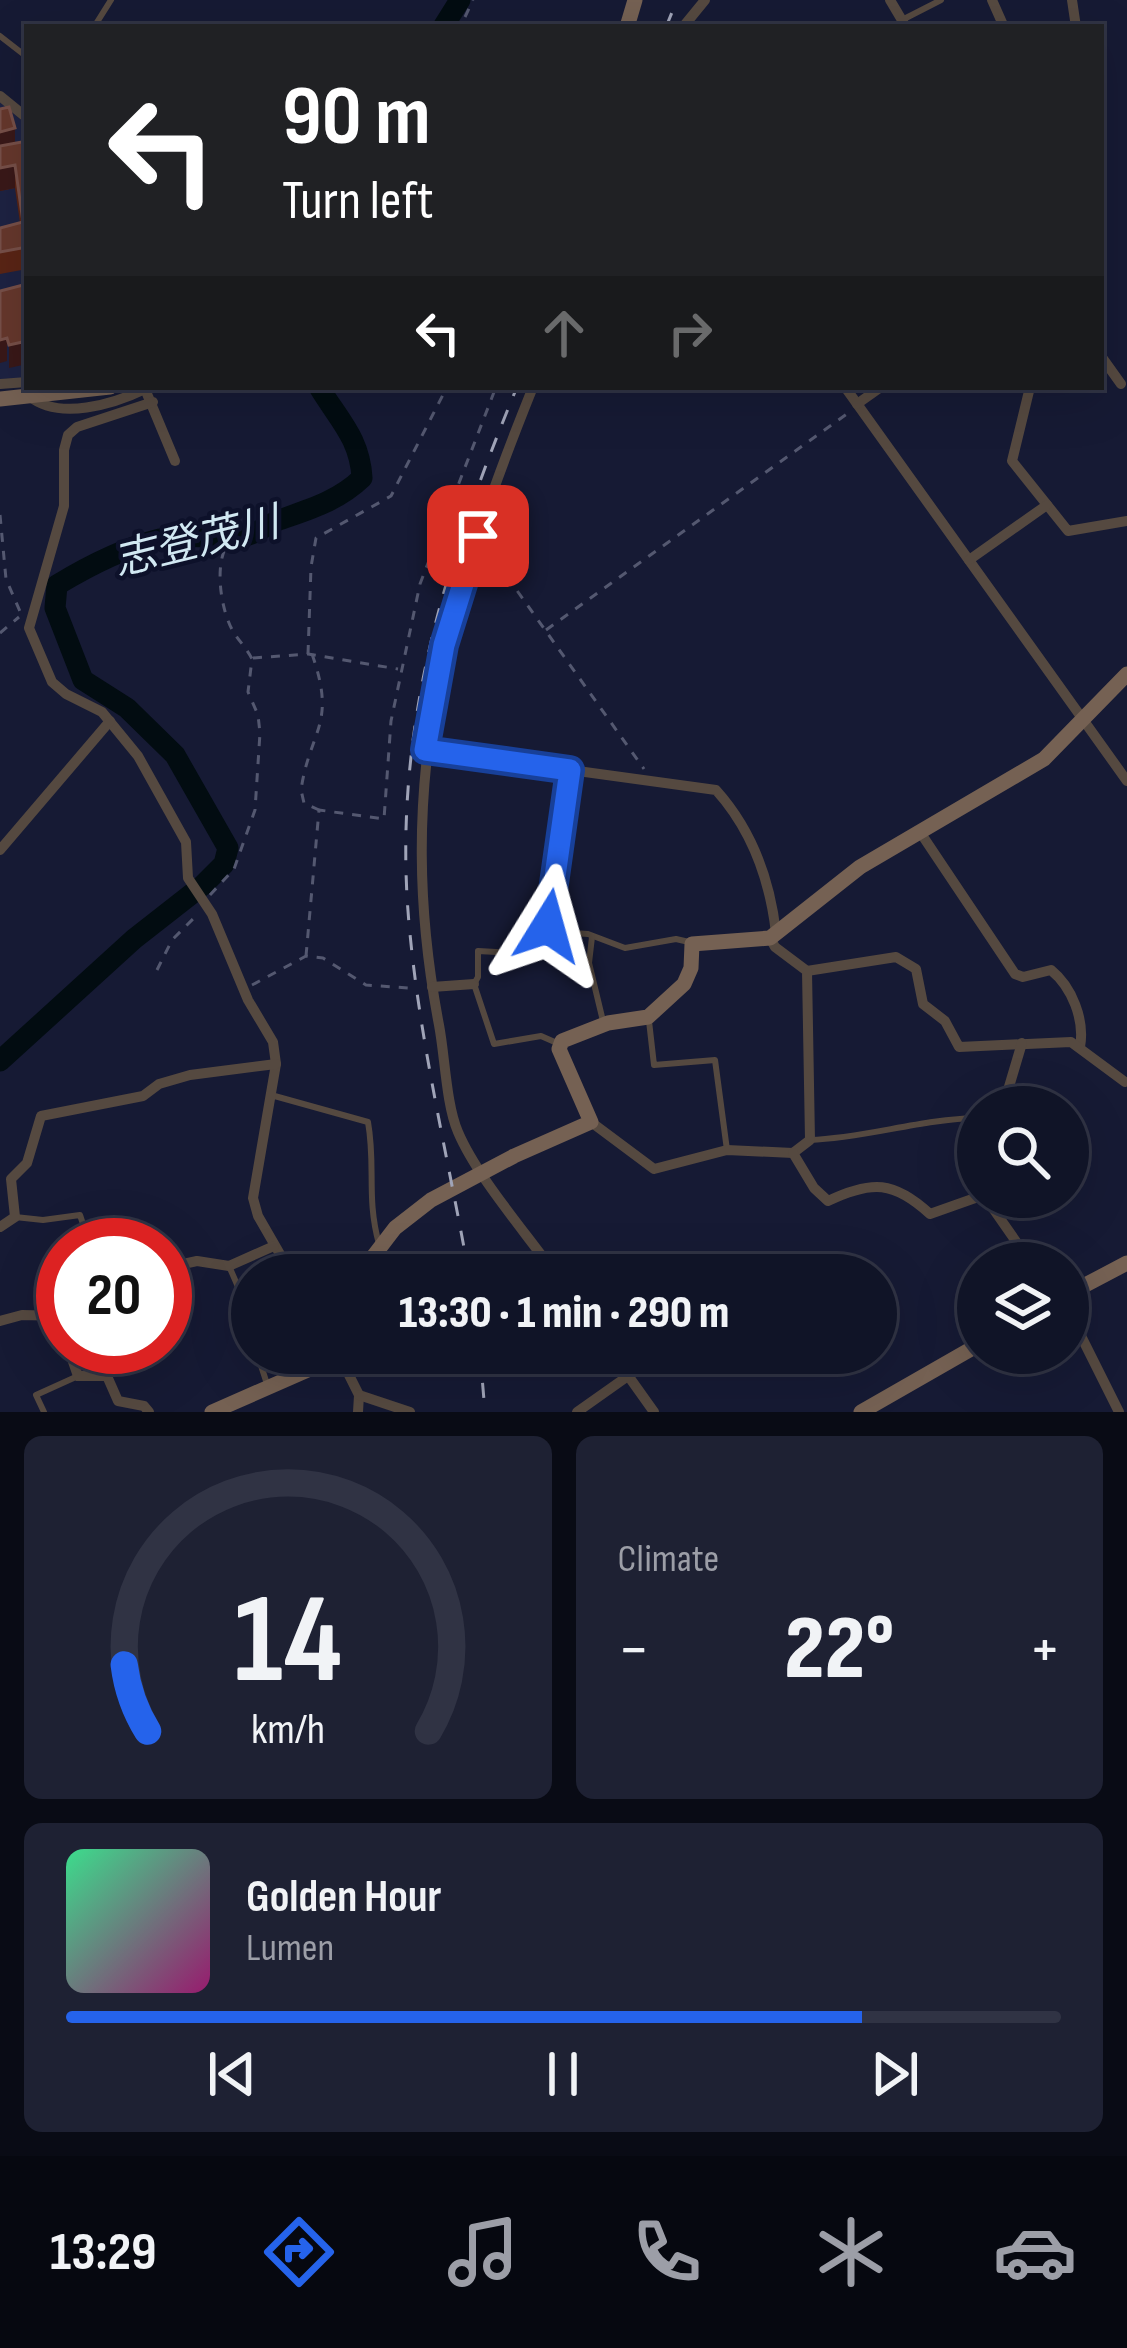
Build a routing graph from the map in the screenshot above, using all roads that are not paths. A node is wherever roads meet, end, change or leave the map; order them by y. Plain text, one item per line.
1 (705, 0) edge
2 (890, 0) edge
3 (941, 0) edge
4 (685, 24) edge
5 (904, 24) edge
6 (0, 36) edge
7 (24, 55) edge
8 (0, 96) edge
9 (24, 116) edge
10 (1104, 360) edge
11 (1124, 385) edge
12 (29, 390) edge
13 (143, 390) edge
14 (146, 390) edge
15 (531, 390) edge
16 (847, 390) edge
17 (877, 390) edge
18 (1029, 390) edge
19 (153, 402) junction
20 (858, 405) junction
21 (175, 461) dead end
22 (1047, 505) junction
23 (1127, 520) edge
24 (969, 560) junction
25 (1127, 674) edge
26 (1084, 720) junction
27 (110, 721) junction
28 (425, 750) junction
29 (570, 770) junction
30 (1127, 781) edge
31 (920, 832) junction
32 (0, 850) edge
33 (544, 931) junction
34 (773, 936) junction
35 (592, 937) junction
36 (692, 944) junction
37 (807, 971) junction
38 (474, 984) junction
39 (432, 987) junction
40 (648, 1017) junction
41 (604, 1024) junction
42 (1022, 1043) junction
43 (560, 1045) junction
44 (1081, 1047) junction
45 (276, 1064) junction
46 (1125, 1082) edge
47 (1010, 1086) edge
48 (271, 1095) junction
49 (957, 1119) edge
50 (591, 1122) junction
51 (810, 1140) junction
52 (727, 1150) junction
53 (793, 1153) junction
54 (484, 1174) junction
55 (957, 1207) edge
56 (15, 1217) junction
57 (36, 1219) edge
58 (0, 1227) edge
59 (274, 1246) junction
60 (379, 1246) junction
61 (279, 1254) edge
62 (373, 1254) edge
63 (541, 1254) edge
64 (192, 1263) edge
65 (1127, 1263) edge
66 (230, 1266) joint
67 (1089, 1283) edge
68 (36, 1316) edge
69 (0, 1321) edge
70 (1089, 1352) edge
71 (957, 1357) edge
72 (264, 1374) edge
73 (297, 1374) edge
74 (349, 1374) edge
75 (78, 1376) joint
76 (628, 1376) joint
77 (267, 1385) junction
78 (359, 1394) junction
79 (44, 1412) edge
80 (149, 1412) edge
81 (212, 1412) edge
82 (358, 1412) edge
83 (410, 1412) edge
84 (577, 1412) edge
85 (655, 1412) edge
86 (861, 1412) edge
87 (1119, 1412) edge

1 - 4 street
2 - 5 street
3 - 5 lane
6 - 7 lane
8 - 9 street
10 - 11 street
12 - 13 street
14 - 19 street
15 - 28 street
16 - 20 street
17 - 20 street
18 - 22 street
19 - 21 street
19 - 27 street
20 - 24 street
22 - 23 street
22 - 24 street
24 - 26 street
25 - 26 main road
26 - 30 street
26 - 31 main road
27 - 32 street
27 - 45 street
28 - 29 street
28 - 39 street
29 - 33 lane
29 - 34 street
31 - 34 main road
31 - 44 street
33 - 35 lane
33 - 38 lane
34 - 36 main road
34 - 37 street
35 - 36 lane
35 - 41 lane
36 - 40 main road
37 - 42 street
37 - 51 street
38 - 39 street
38 - 43 lane
39 - 54 street
40 - 41 main road
40 - 52 lane
41 - 43 main road
42 - 44 street
42 - 47 street
43 - 50 main road
44 - 46 street
45 - 48 street
45 - 56 street
48 - 59 street
48 - 60 lane
49 - 51 lane
50 - 52 street
50 - 54 main road
51 - 53 street
52 - 53 street
53 - 55 street
54 - 60 main road
54 - 63 street
56 - 57 lane
56 - 58 street
59 - 61 street
59 - 66 street
60 - 62 main road
64 - 66 street
65 - 67 main road
68 - 69 street
70 - 87 street
71 - 86 main road
72 - 77 lane
73 - 77 main road
74 - 78 street
75 - 79 lane
75 - 80 street
76 - 84 street
76 - 85 street
77 - 81 main road
78 - 82 street
78 - 83 street

